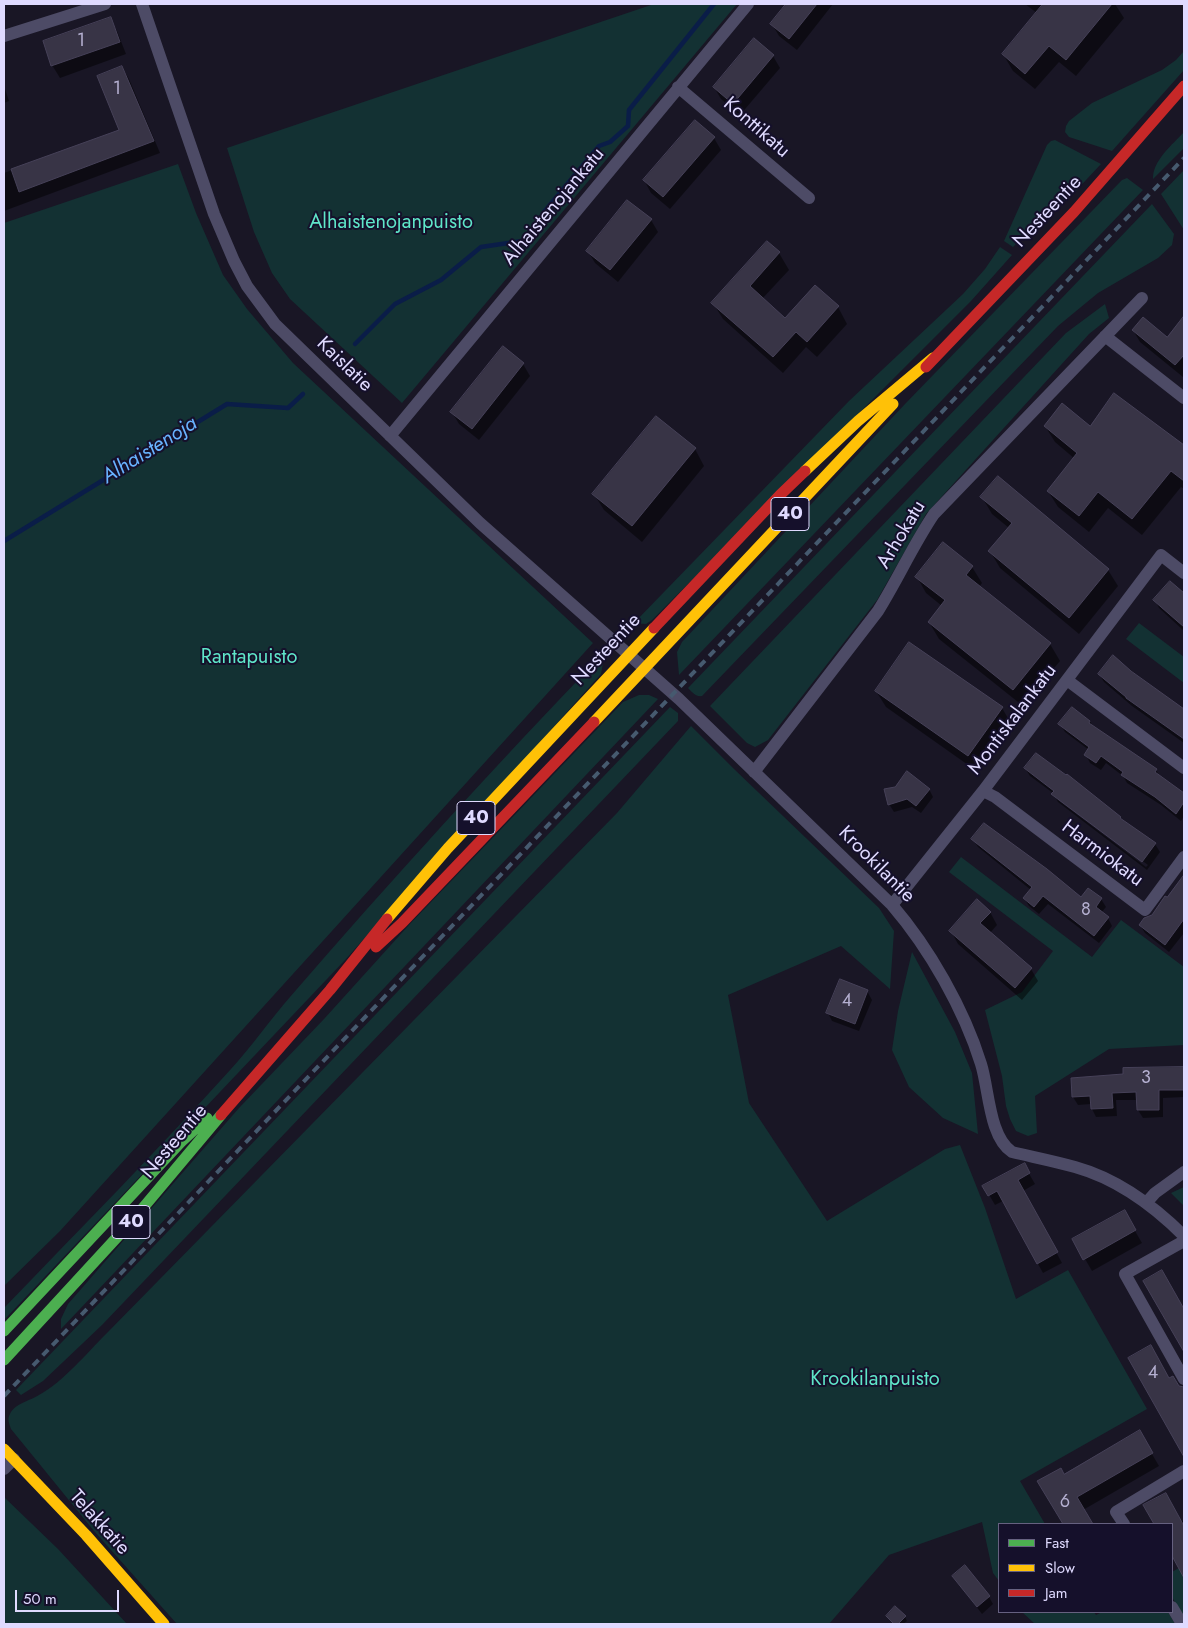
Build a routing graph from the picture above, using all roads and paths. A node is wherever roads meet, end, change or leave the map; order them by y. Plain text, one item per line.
1 (105, 4) edge
2 (142, 4) edge
3 (748, 4) edge
4 (4, 36) edge
5 (1184, 86) edge
6 (678, 87) junction
7 (809, 198) dead end
8 (1142, 298) dead end
9 (1105, 336) junction
10 (934, 358) junction
11 (1184, 398) edge
12 (390, 436) junction
13 (1184, 574) edge
14 (629, 654) junction
15 (644, 668) junction
16 (1067, 680) junction
17 (1184, 768) edge
18 (754, 772) junction
19 (983, 791) junction
20 (1184, 857) edge
21 (892, 905) junction
22 (330, 990) junction
23 (251, 1079) junction
24 (1184, 1172) edge
25 (1147, 1202) junction
26 (1184, 1236) edge
27 (1184, 1241) edge
28 (4, 1331) edge
29 (4, 1360) edge
30 (1184, 1379) edge
31 (4, 1449) edge
32 (14, 1459) junction
33 (4, 1469) edge
34 (1184, 1471) edge
35 (1123, 1523) edge
36 (1173, 1609) edge
37 (164, 1624) edge
38 (1182, 1624) edge

1 - 4 street
2 - 12 street, Kaislatie
3 - 6 street, Alhaistenojankatu
5 - 10 main road, Nesteentie / 40
6 - 7 street, Konttikatu
6 - 12 street, Alhaistenojankatu
8 - 9 street, Arhokatu
9 - 11 street
9 - 18 street, Arhokatu
10 - 14 main road, Nesteentie / 40
10 - 15 main road, Nesteentie / 40
12 - 14 street, Kaislatie
13 - 16 street, Montiskalankatu
14 - 15 street, Kaislatie
14 - 22 main road, Nesteentie / 40
15 - 18 street, Krookilantie
15 - 22 main road, Nesteentie / 40
16 - 17 street
16 - 19 street, Montiskalankatu
18 - 21 street, Krookilantie
19 - 20 street, Harmiokatu
19 - 21 street, Montiskalankatu
21 - 25 street, Krookilantie
22 - 23 main road, Nesteentie / 40
23 - 28 main road, Nesteentie / 40
23 - 29 main road, Nesteentie / 40
24 - 25 street
25 - 26 street
27 - 30 street
31 - 32 main road, Telakkatie
32 - 33 street
32 - 37 main road, Telakkatie
34 - 35 street
36 - 38 street

